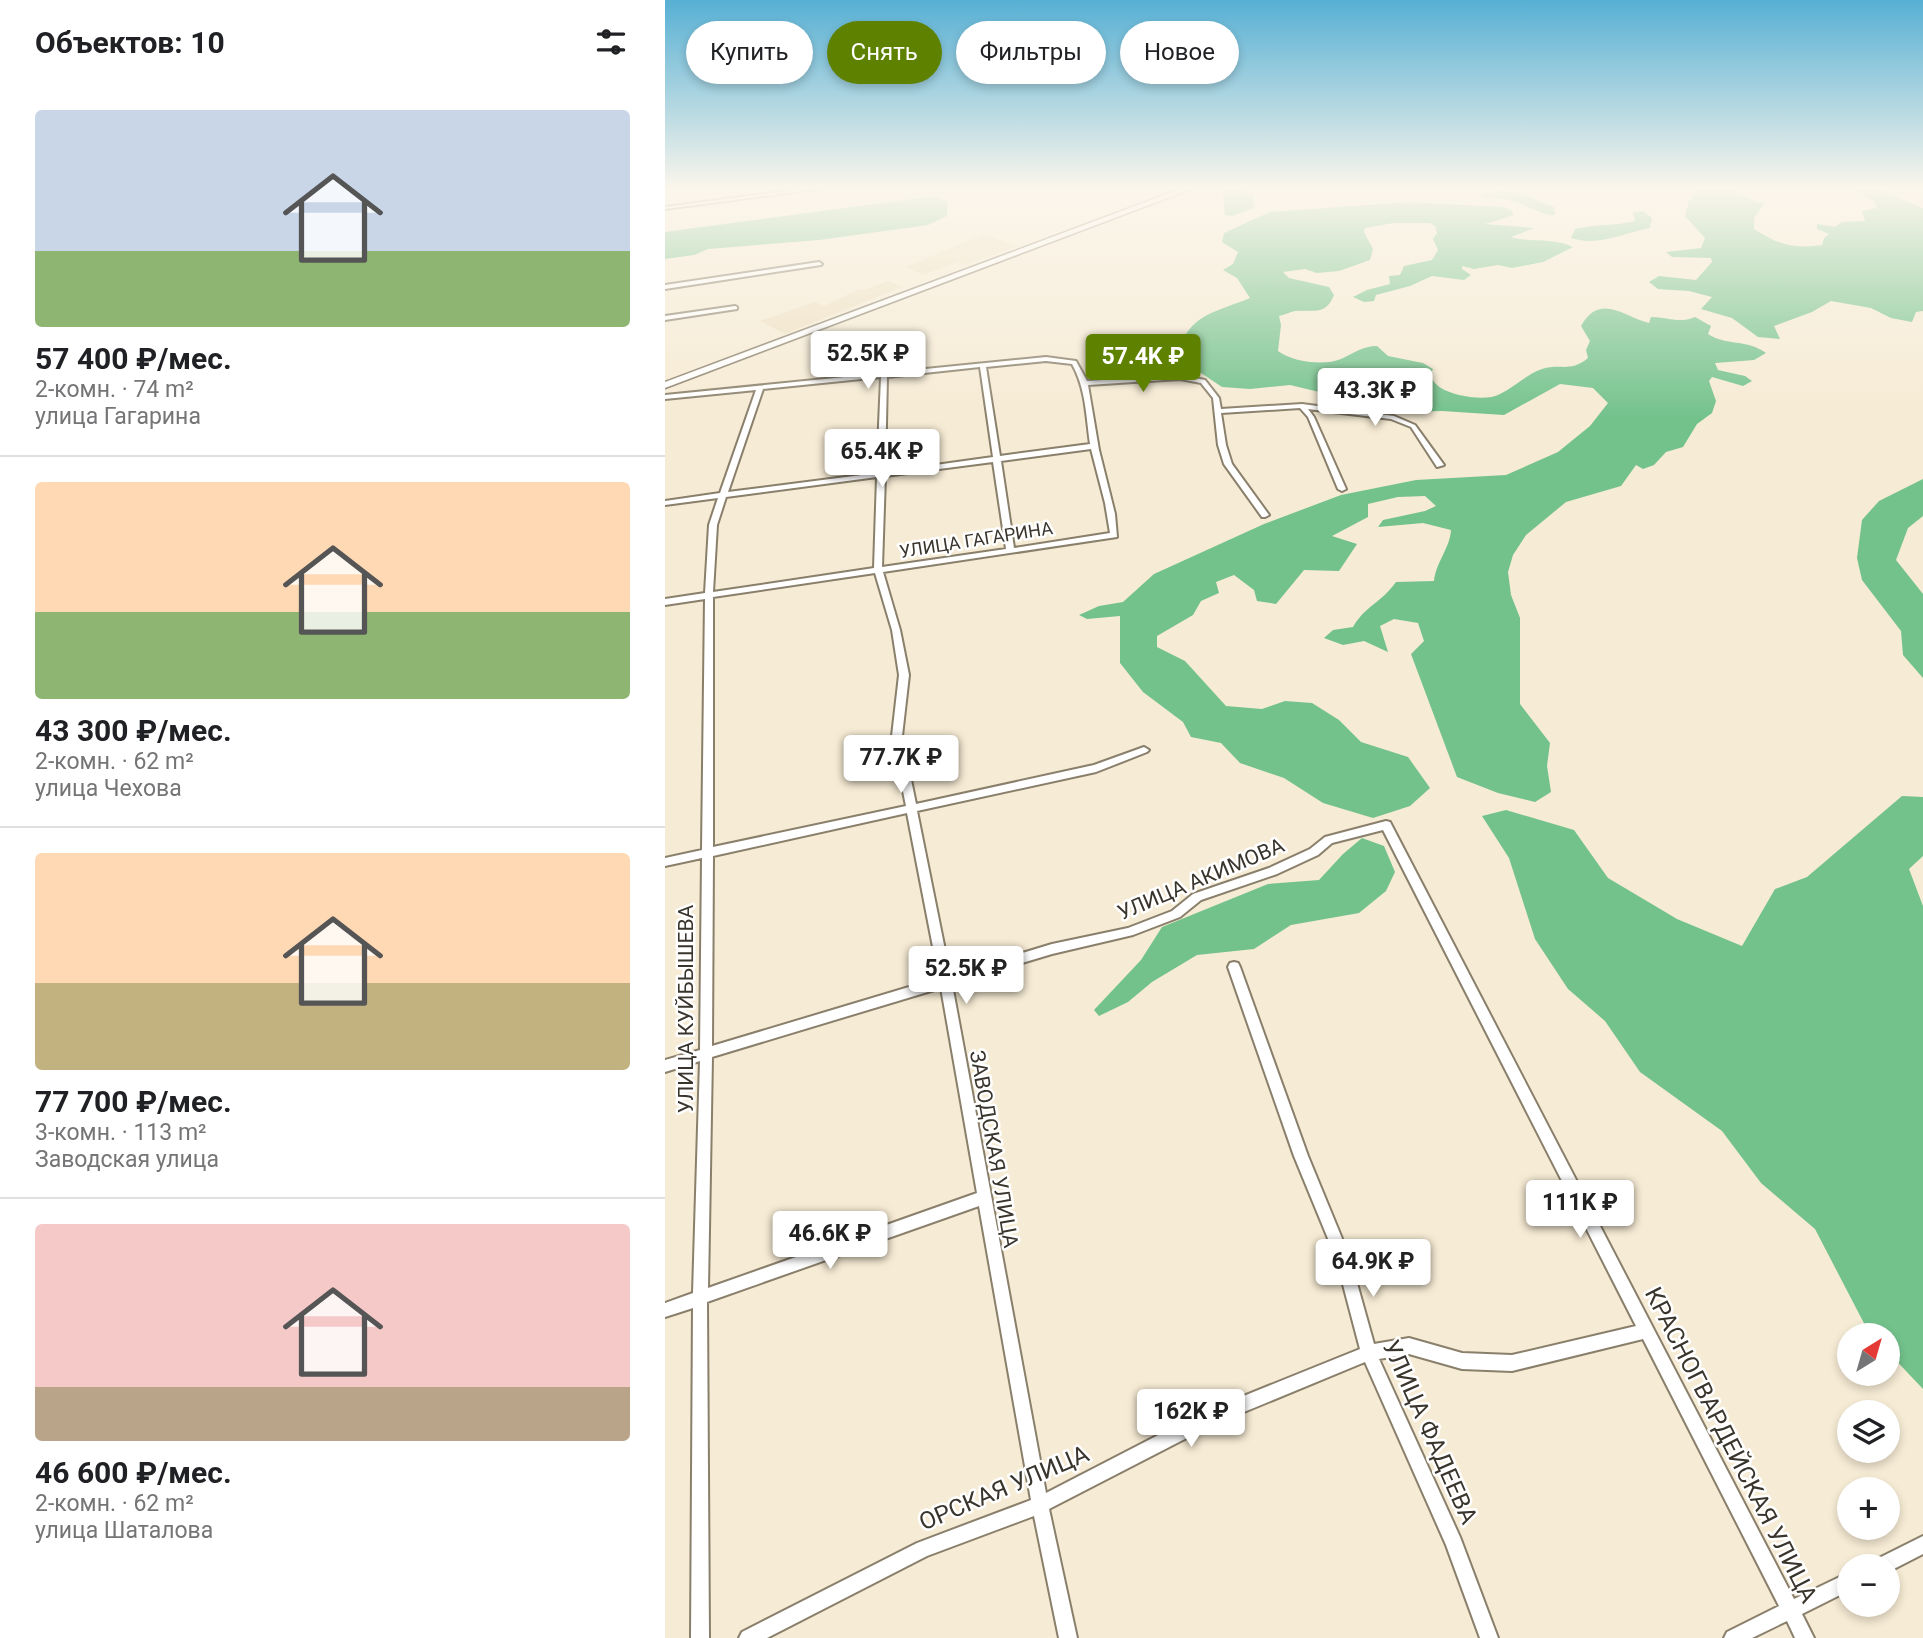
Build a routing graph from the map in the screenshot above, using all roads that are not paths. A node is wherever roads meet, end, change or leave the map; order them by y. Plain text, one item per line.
1 (816, 264) edge
2 (987, 264) edge
3 (665, 286) edge
4 (735, 308) dead end
5 (665, 318) edge
6 (983, 365) junction
7 (884, 376) junction
8 (1086, 383) junction
9 (665, 385) edge
10 (760, 388) junction
11 (665, 397) edge
12 (1302, 406) junction
13 (1217, 411) junction
14 (1094, 446) junction
15 (995, 459) junction
16 (1440, 465) dead end
17 (883, 474) junction
18 (1342, 489) dead end
19 (723, 495) junction
20 (665, 503) edge
21 (1265, 515) dead end
22 (1010, 550) junction
23 (878, 570) junction
24 (709, 595) junction
25 (665, 603) edge
26 (1144, 750) dead end
27 (912, 809) junction
28 (1385, 825) joint
29 (706, 853) junction
30 (665, 862) edge
31 (1234, 967) dead end
32 (946, 983) junction
33 (706, 1055) junction
34 (665, 1066) edge
35 (982, 1198) junction
36 (700, 1298) junction
37 (665, 1310) edge
38 (1646, 1331) junction
39 (1369, 1353) junction
40 (1039, 1505) junction
41 (1923, 1545) edge
42 (1900, 1556) edge
43 (1837, 1588) edge
44 (1790, 1611) junction
45 (700, 1638) edge
46 (748, 1638) edge
47 (1068, 1638) edge
48 (1489, 1638) edge
49 (1733, 1638) edge
50 (1805, 1638) edge

1 - 3 street
2 - 9 main road
4 - 5 street
6 - 7 street
6 - 8 street, УЛИЦА ГАГАРИНА
6 - 15 street
7 - 10 street
7 - 17 street, ЗАВОДСКАЯ УЛИЦА
8 - 13 street
8 - 14 street, УЛИЦА ГАГАРИНА
10 - 11 street
10 - 19 street, УЛИЦА КУЙБЫШЕВА
12 - 13 street
12 - 16 street
12 - 18 street
13 - 21 street
14 - 15 street
14 - 22 street, УЛИЦА ГАГАРИНА
15 - 17 street
15 - 22 street
17 - 19 street
17 - 23 street, ЗАВОДСКАЯ УЛИЦА
19 - 20 street
19 - 24 street, УЛИЦА КУЙБЫШЕВА
22 - 23 street, УЛИЦА ГАГАРИНА
23 - 24 street, УЛИЦА ГАГАРИНА
23 - 27 street, ЗАВОДСКАЯ УЛИЦА
24 - 25 street, УЛИЦА ГАГАРИНА
24 - 29 street, УЛИЦА КУЙБЫШЕВА
26 - 27 street
27 - 29 street
27 - 32 street, ЗАВОДСКАЯ УЛИЦА
28 - 32 street, УЛИЦА АКИМОВА
28 - 38 street, КРАСНОГВАРДЕЙСКАЯ УЛИЦА
29 - 30 street
29 - 33 street, УЛИЦА КУЙБЫШЕВА
31 - 39 street, УЛИЦА ФАДЕЕВА
32 - 33 street, УЛИЦА АКИМОВА
32 - 35 street, ЗАВОДСКАЯ УЛИЦА
33 - 34 street, УЛИЦА АКИМОВА
33 - 36 street, УЛИЦА КУЙБЫШЕВА
35 - 36 street
35 - 40 street, ЗАВОДСКАЯ УЛИЦА
36 - 37 street
36 - 45 street, УЛИЦА КУЙБЫШЕВА
38 - 39 street, ОРСКАЯ УЛИЦА
38 - 44 street, КРАСНОГВАРДЕЙСКАЯ УЛИЦА
39 - 40 street, ОРСКАЯ УЛИЦА
39 - 48 street, УЛИЦА ФАДЕЕВА
40 - 46 street, ОРСКАЯ УЛИЦА
40 - 47 street, ЗАВОДСКАЯ УЛИЦА
41 - 42 street
43 - 44 street
44 - 49 street
44 - 50 street, КРАСНОГВАРДЕЙСКАЯ УЛИЦА

